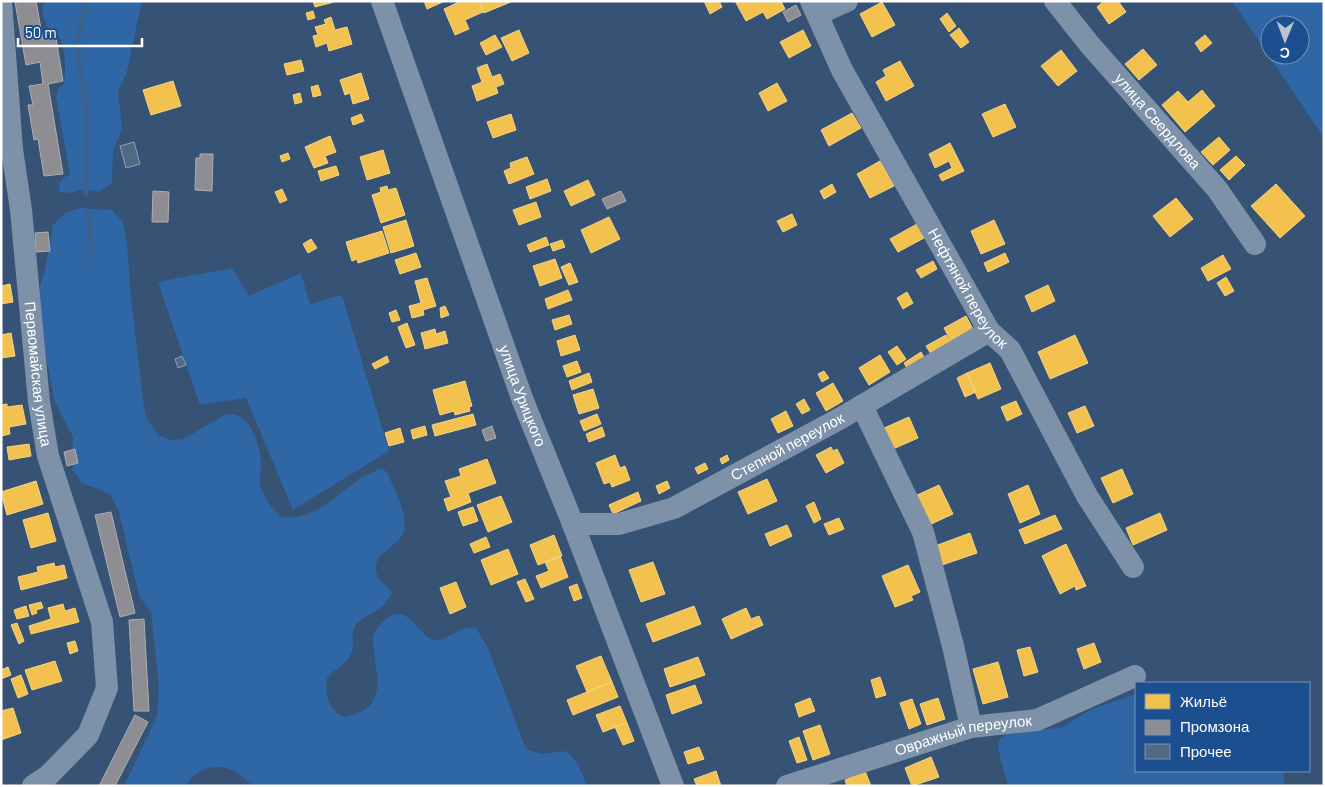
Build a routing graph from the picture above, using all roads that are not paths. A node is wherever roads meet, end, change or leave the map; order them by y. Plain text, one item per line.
1 (1, 1) edge
2 (382, 1) edge
3 (847, 1) edge
4 (1055, 1) edge
5 (815, 8) edge
6 (7, 152) edge
7 (1255, 244) dead end
8 (989, 331) junction
9 (862, 406) junction
10 (573, 524) junction
11 (1133, 567) dead end
12 (1135, 676) dead end
13 (971, 727) junction
14 (33, 786) edge
15 (674, 786) edge
16 (787, 786) edge

1 - 6 street, Первомайская улица
2 - 10 street, улица Урицкого
3 - 5 street
4 - 7 street, улица Свердлова
5 - 8 street, Нефтяной переулок
6 - 14 street, Первомайская улица
8 - 9 street, Степной переулок
8 - 11 street, Нефтяной переулок
9 - 10 street, Степной переулок
9 - 13 street
10 - 15 street, улица Урицкого
12 - 13 street, Овражный переулок
13 - 16 street, Овражный переулок

